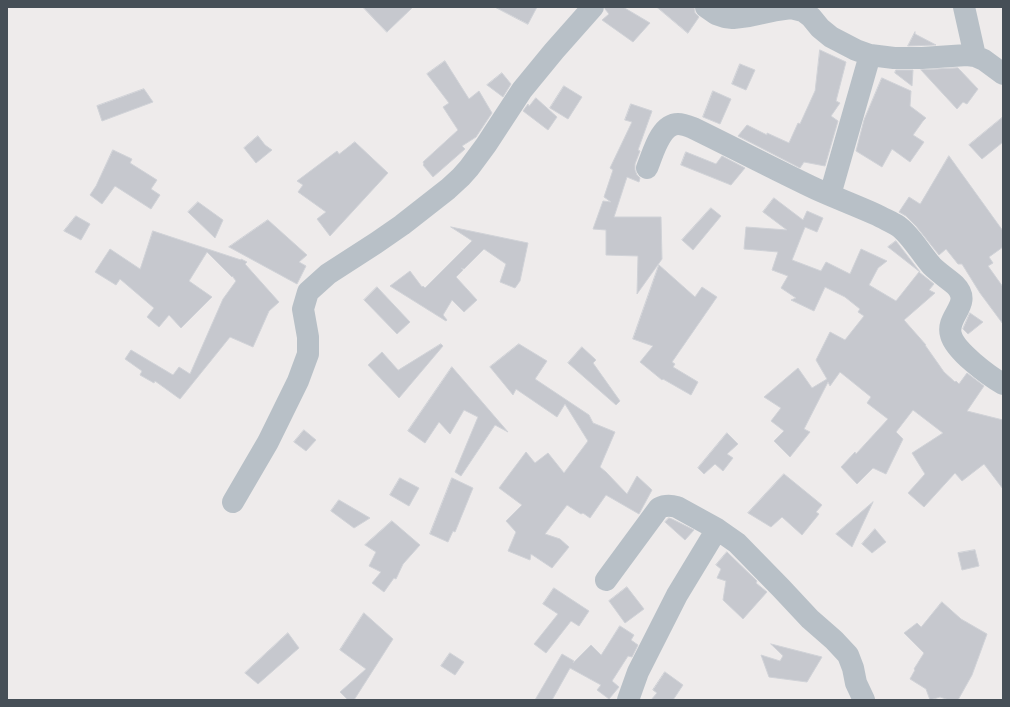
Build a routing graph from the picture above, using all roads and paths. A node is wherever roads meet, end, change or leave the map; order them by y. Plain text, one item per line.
1 (593, 7) edge
2 (706, 7) edge
3 (964, 7) edge
4 (870, 55) junction
5 (975, 56) junction
6 (1003, 74) edge
7 (647, 168) dead end
8 (830, 194) junction
9 (1003, 384) edge
10 (233, 502) dead end
11 (717, 529) junction
12 (606, 580) dead end
13 (628, 700) edge
14 (864, 700) edge

1 - 10 street
2 - 4 street
3 - 5 street
4 - 5 street
4 - 8 street
5 - 6 street
7 - 8 street
8 - 9 street
11 - 12 street
11 - 13 street
11 - 14 street

